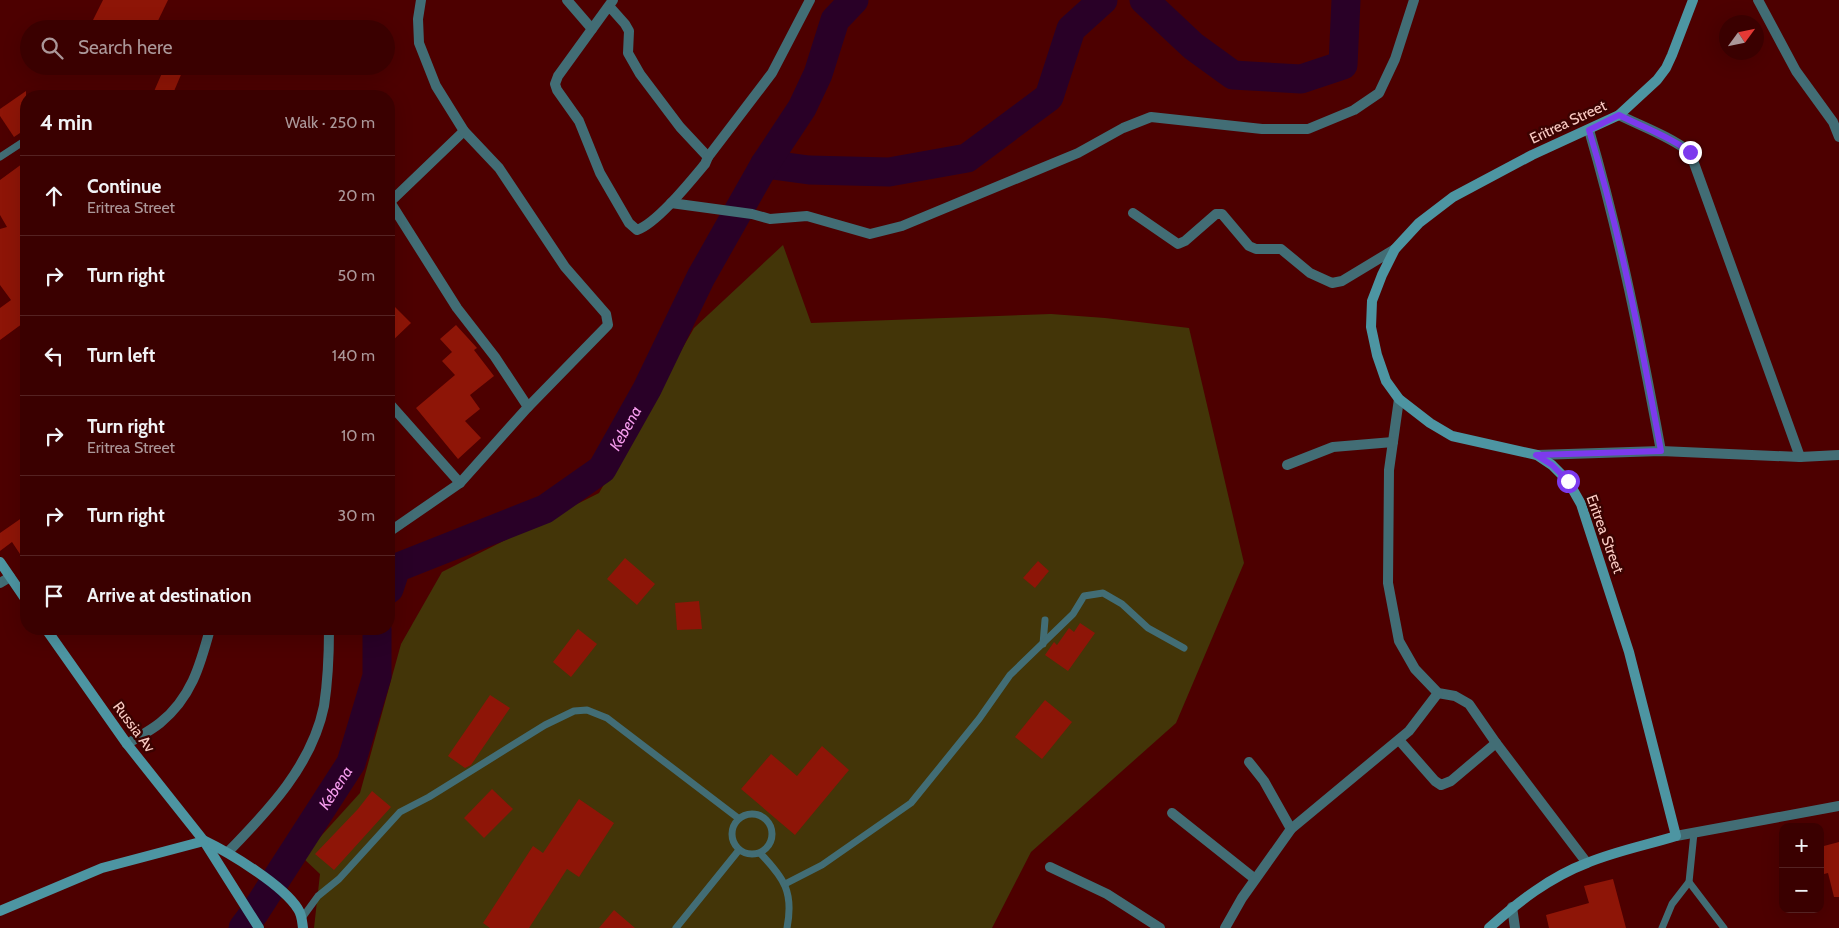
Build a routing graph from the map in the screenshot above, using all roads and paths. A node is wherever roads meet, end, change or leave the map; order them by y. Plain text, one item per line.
1 (421, 0) edge
2 (567, 0) edge
3 (810, 0) edge
4 (1414, 0) edge
5 (1693, 0) edge
6 (1758, 0) edge
7 (611, 3) edge
8 (592, 29) junction
9 (1619, 115) junction
10 (1589, 130) junction
11 (464, 131) junction
12 (1839, 137) edge
13 (20, 144) edge
14 (0, 157) edge
15 (708, 157) junction
16 (395, 198) edge
17 (671, 202) junction
18 (395, 211) edge
19 (1132, 213) dead end
20 (1395, 249) junction
21 (1399, 399) junction
22 (528, 407) junction
23 (395, 410) edge
24 (1393, 442) junction
25 (1661, 451) junction
26 (1536, 455) junction
27 (1839, 455) edge
28 (1800, 457) junction
29 (1287, 465) dead end
30 (460, 483) junction
31 (395, 528) edge
32 (0, 562) edge
33 (10, 577) junction
34 (0, 583) edge
35 (20, 591) edge
36 (1045, 620) dead end
37 (50, 635) edge
38 (208, 635) edge
39 (329, 635) edge
40 (1043, 644) junction
41 (1184, 648) dead end
42 (1438, 693) junction
43 (1399, 740) junction
44 (1496, 743) junction
45 (127, 744) junction
46 (1249, 762) dead end
47 (1839, 806) edge
48 (1172, 813) dead end
49 (738, 818) junction
50 (1290, 829) junction
51 (1694, 833) junction
52 (1676, 836) junction
53 (204, 841) junction
54 (739, 850) junction
55 (228, 852) junction
56 (760, 853) junction
57 (1587, 863) junction
58 (1050, 868) dead end
59 (1255, 879) junction
60 (1689, 882) junction
61 (785, 884) junction
62 (1512, 907) junction
63 (0, 910) edge
64 (301, 918) edge
65 (259, 928) edge
66 (676, 928) edge
67 (787, 928) edge
68 (1160, 928) edge
69 (1225, 928) edge
70 (1489, 928) edge
71 (1515, 928) edge
72 (1662, 928) edge
73 (1724, 928) edge

1 - 11 street
2 - 8 street
3 - 15 street
4 - 17 street
5 - 9 main road, Eritrea Street
6 - 12 street
7 - 8 street
7 - 15 street
8 - 17 street
9 - 10 main road, Eritrea Street
9 - 28 street
10 - 20 main road, Eritrea Street
10 - 25 street
11 - 16 street
11 - 22 street
13 - 14 lane
15 - 17 street
18 - 22 street
19 - 20 street
20 - 21 main road, Eritrea Street
21 - 24 street
21 - 26 main road, Eritrea Street
22 - 30 street
23 - 30 street
24 - 29 street
24 - 42 street
25 - 26 street
25 - 28 street
26 - 52 main road, Eritrea Street
27 - 28 street
30 - 31 street
32 - 33 main road
33 - 34 street
33 - 35 main road
36 - 40 lane
37 - 45 main road, Russia Av
38 - 45 street
39 - 55 street
40 - 41 lane
40 - 61 lane
42 - 43 street
42 - 44 street
43 - 44 street
43 - 50 street
44 - 57 street
45 - 53 main road, Russia Av
46 - 50 street
47 - 51 street
48 - 59 street
49 - 54 lane
49 - 56 lane
49 - 64 lane
50 - 59 street
51 - 52 street
51 - 60 lane
52 - 57 main road
53 - 55 main road, Russia Av
53 - 63 main road
53 - 65 main road, Russia Av
54 - 56 lane
54 - 66 lane
55 - 64 main road, Russia Av
56 - 61 lane
57 - 62 main road
58 - 68 street
59 - 69 street
60 - 72 lane
60 - 73 lane
61 - 67 lane
62 - 70 main road
62 - 71 street

